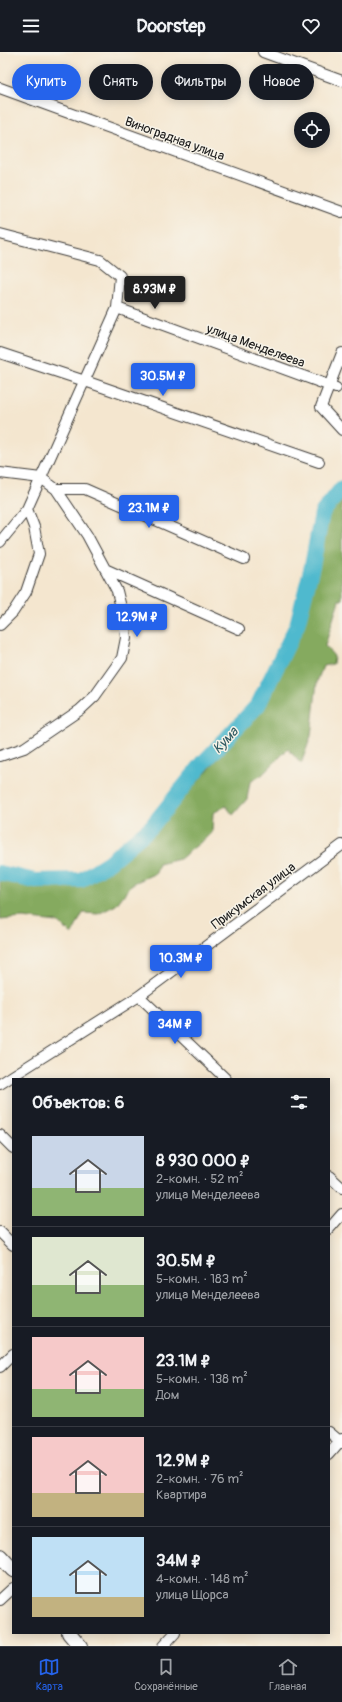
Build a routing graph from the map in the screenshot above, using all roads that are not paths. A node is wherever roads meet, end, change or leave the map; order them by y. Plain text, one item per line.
1 (262, 52) edge
2 (342, 81) edge
3 (0, 88) edge
4 (342, 212) edge
5 (0, 234) edge
6 (117, 308) junction
7 (0, 353) edge
8 (342, 353) edge
9 (339, 374) edge
10 (85, 380) junction
11 (332, 387) junction
12 (342, 430) edge
13 (319, 462) dead end
14 (0, 473) edge
15 (41, 478) junction
16 (56, 489) junction
17 (27, 509) junction
18 (0, 542) edge
19 (244, 559) dead end
20 (105, 569) junction
21 (0, 625) edge
22 (239, 629) dead end
23 (0, 756) edge
24 (342, 845) edge
25 (139, 996) junction
26 (225, 1078) edge
27 (0, 1084) edge
28 (0, 1136) edge
29 (12, 1147) edge
30 (330, 1177) edge
31 (342, 1188) edge
32 (342, 1214) edge
33 (330, 1228) edge
34 (0, 1232) edge
35 (12, 1244) edge
36 (12, 1355) edge
37 (0, 1367) edge
38 (330, 1433) edge
39 (341, 1441) edge
40 (330, 1453) edge
41 (0, 1556) edge
42 (12, 1569) edge
43 (12, 1589) edge
44 (0, 1600) edge
45 (70, 1634) edge
46 (174, 1634) edge
47 (80, 1646) edge
48 (163, 1646) edge

1 - 2 street
3 - 4 street, Виноградная улица
5 - 6 street
6 - 10 street
6 - 11 street, улица Менделеева
7 - 10 street
8 - 9 street
9 - 11 street
10 - 13 street
10 - 15 street
11 - 12 street
14 - 15 street
15 - 16 street
15 - 17 street
16 - 19 street
16 - 20 street
17 - 18 street
17 - 21 street
20 - 22 street
20 - 23 street
24 - 25 street, Прикумская улица
25 - 26 street
25 - 27 street, Прикумская улица
28 - 29 street
30 - 31 street
32 - 33 street
34 - 35 street
36 - 37 street
38 - 39 street
39 - 40 street
41 - 42 main road
43 - 44 street
45 - 47 main road
46 - 48 street

